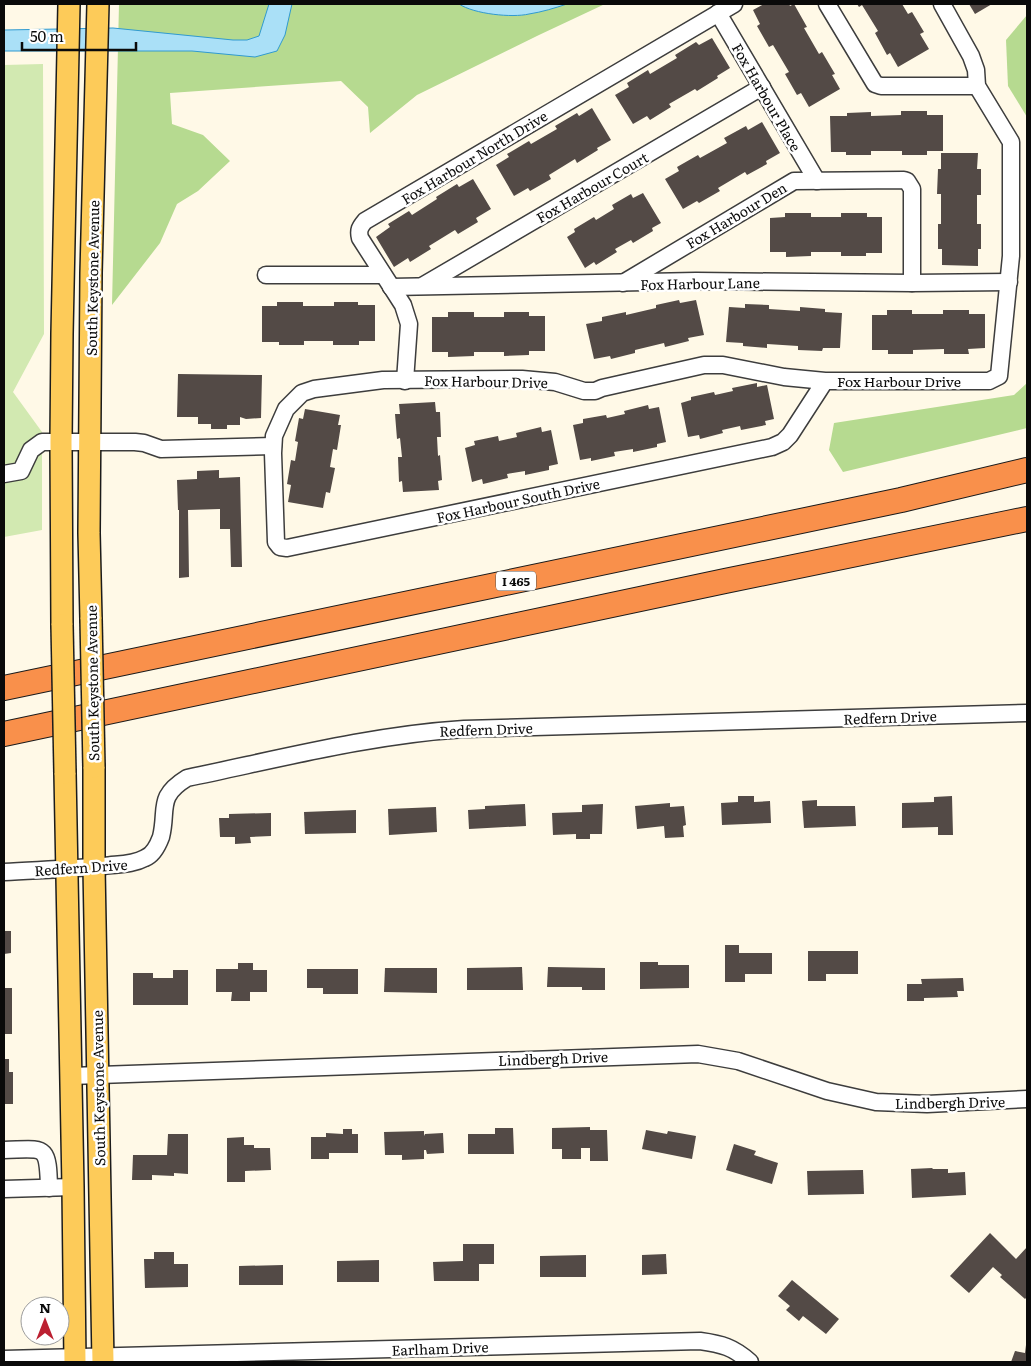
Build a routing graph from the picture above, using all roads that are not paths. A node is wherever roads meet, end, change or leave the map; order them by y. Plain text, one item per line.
1 (69, 4) edge
2 (98, 4) edge
3 (734, 4) edge
4 (827, 4) edge
5 (942, 4) edge
6 (718, 13) junction
7 (977, 86) junction
8 (762, 88) junction
9 (817, 181) junction
10 (266, 275) dead end
11 (387, 281) junction
12 (1009, 282) junction
13 (912, 283) junction
14 (622, 284) junction
15 (422, 286) junction
16 (405, 380) junction
17 (825, 381) junction
18 (61, 442) junction
19 (90, 442) junction
20 (273, 446) junction
21 (1027, 470) edge
22 (4, 474) edge
23 (1027, 519) edge
24 (4, 688) edge
25 (1027, 714) edge
26 (4, 734) edge
27 (94, 867) junction
28 (67, 869) junction
29 (4, 872) edge
30 (98, 1074) junction
31 (71, 1076) junction
32 (1027, 1099) edge
33 (4, 1150) edge
34 (74, 1187) junction
35 (48, 1188) junction
36 (4, 1189) edge
37 (4, 1359) edge
38 (75, 1360) edge
39 (103, 1360) edge
40 (750, 1362) edge

1 - 18 main road, South Keystone Avenue
2 - 19 main road, South Keystone Avenue
3 - 6 street, Fox Harbour North Drive
4 - 7 street
5 - 7 street
6 - 8 street, Fox Harbour Place
6 - 11 street, Fox Harbour North Drive
7 - 12 street
8 - 9 street, Fox Harbour Place
8 - 15 street, Fox Harbour Court
9 - 13 street, Fox Harbour Den
9 - 14 street, Fox Harbour Den
10 - 11 street, Fox Harbour Lane
11 - 15 street, Fox Harbour Lane
11 - 16 street, Fox Harbour North Drive
12 - 13 street, Fox Harbour Lane
12 - 17 street, Fox Harbour Drive
13 - 14 street, Fox Harbour Lane
14 - 15 street, Fox Harbour Lane
16 - 17 street, Fox Harbour Drive
16 - 20 street, Fox Harbour Drive
17 - 20 street, Fox Harbour South Drive
18 - 19 street
18 - 22 street
18 - 28 main road, South Keystone Avenue, bridge
19 - 20 street
19 - 27 main road, South Keystone Avenue, bridge
21 - 24 highway, I 465
23 - 26 highway
25 - 27 street, Redfern Drive
27 - 28 street, Redfern Drive
27 - 30 main road, South Keystone Avenue
28 - 29 street, Redfern Drive
28 - 31 main road, South Keystone Avenue
30 - 31 street, Lindbergh Drive
30 - 32 street, Lindbergh Drive
30 - 39 main road, South Keystone Avenue
31 - 34 main road, South Keystone Avenue
33 - 35 street
34 - 35 street
34 - 38 main road, South Keystone Avenue
35 - 36 street
37 - 38 street, Earlham Drive
38 - 39 street, Earlham Drive
39 - 40 street, Earlham Drive

